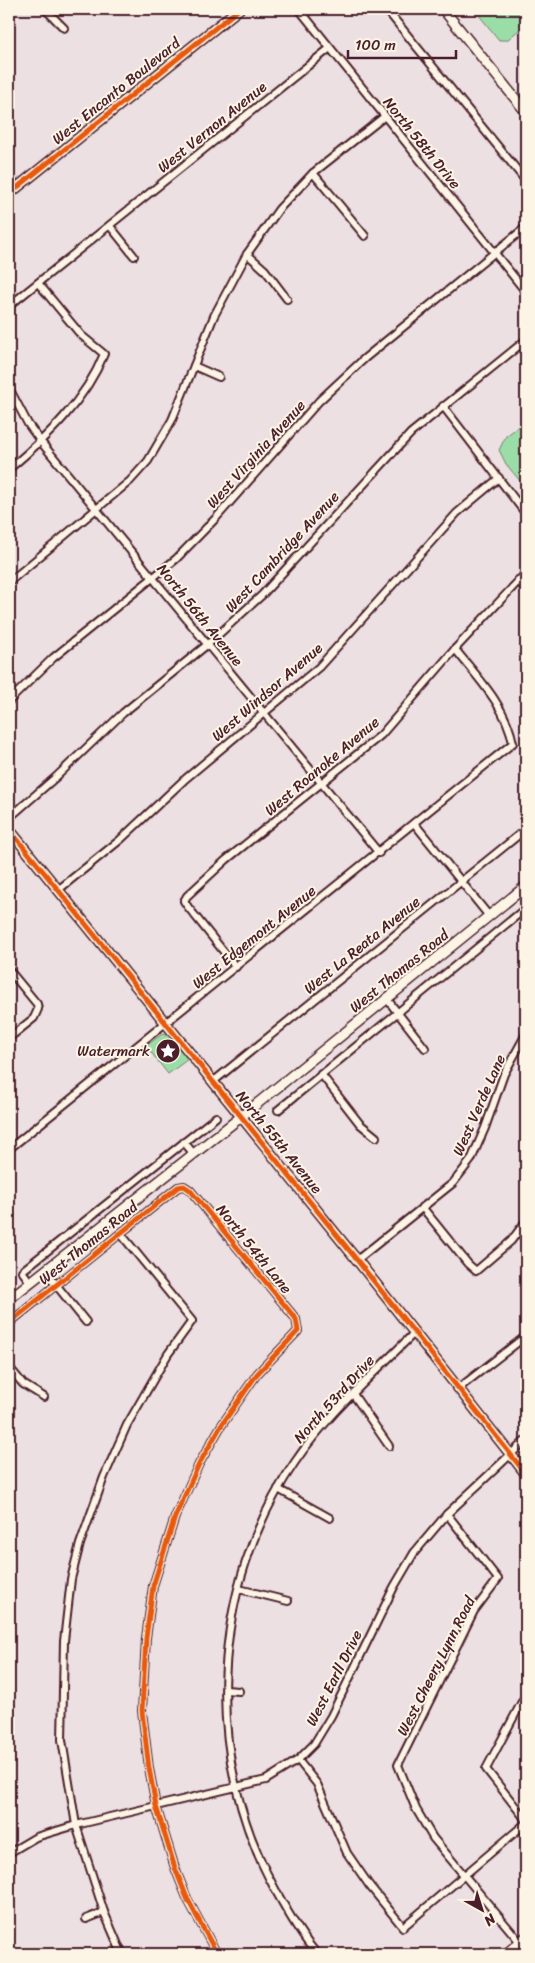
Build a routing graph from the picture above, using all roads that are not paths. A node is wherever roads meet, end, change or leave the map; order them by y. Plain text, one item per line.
1 (45, 9) edge
2 (239, 9) edge
3 (299, 9) edge
4 (386, 9) edge
5 (443, 9) edge
6 (64, 28) dead end
7 (330, 48) junction
8 (526, 112) edge
9 (385, 116) junction
10 (313, 173) junction
11 (526, 181) edge
12 (9, 194) edge
13 (110, 226) junction
14 (526, 227) edge
15 (365, 236) dead end
16 (495, 253) junction
17 (247, 254) junction
18 (134, 256) dead end
19 (38, 283) junction
20 (526, 292) edge
21 (287, 299) dead end
22 (9, 306) edge
23 (526, 340) edge
24 (194, 366) junction
25 (219, 377) dead end
26 (9, 388) edge
27 (443, 406) junction
28 (41, 442) junction
29 (9, 469) edge
30 (499, 478) junction
31 (97, 509) junction
32 (526, 514) edge
33 (526, 572) edge
34 (153, 578) junction
35 (518, 580) junction
36 (9, 582) edge
37 (526, 590) edge
38 (208, 644) junction
39 (455, 649) junction
40 (9, 701) edge
41 (264, 714) junction
42 (322, 784) junction
43 (9, 818) edge
44 (414, 823) junction
45 (9, 829) edge
46 (526, 829) edge
47 (379, 853) junction
48 (461, 882) junction
49 (526, 886) edge
50 (58, 890) junction
51 (526, 908) edge
52 (489, 916) junction
53 (236, 967) junction
54 (9, 970) edge
55 (386, 999) junction
56 (397, 1012) junction
57 (167, 1023) junction
58 (526, 1034) edge
59 (9, 1038) edge
60 (425, 1048) dead end
61 (321, 1074) junction
62 (214, 1081) junction
63 (278, 1110) dead end
64 (242, 1116) junction
65 (216, 1117) dead end
66 (376, 1137) dead end
67 (184, 1142) junction
68 (9, 1150) edge
69 (193, 1153) junction
70 (184, 1186) joint
71 (422, 1207) junction
72 (526, 1221) edge
73 (121, 1234) junction
74 (357, 1260) junction
75 (45, 1271) junction
76 (30, 1282) junction
77 (56, 1285) junction
78 (9, 1299) edge
79 (86, 1322) dead end
80 (9, 1323) edge
81 (415, 1332) junction
82 (526, 1336) edge
83 (9, 1367) edge
84 (459, 1388) junction
85 (353, 1394) junction
86 (44, 1397) dead end
87 (526, 1440) edge
88 (390, 1446) dead end
89 (510, 1453) junction
90 (526, 1474) edge
91 (278, 1489) junction
92 (447, 1514) junction
93 (330, 1518) dead end
94 (239, 1589) junction
95 (288, 1601) dead end
96 (226, 1690) junction
97 (239, 1691) dead end
98 (526, 1694) edge
99 (298, 1760) junction
100 (236, 1789) junction
101 (156, 1806) junction
102 (526, 1822) edge
103 (76, 1825) junction
104 (9, 1853) edge
105 (464, 1875) junction
106 (104, 1912) junction
107 (86, 1918) dead end
108 (523, 1939) edge
109 (122, 1954) edge
110 (217, 1954) edge
111 (318, 1954) edge
112 (506, 1954) edge

1 - 6 street
2 - 12 street, West Encanto Boulevard
3 - 7 street, North 58th Drive
4 - 11 street
5 - 8 street
7 - 9 street, North 58th Drive
7 - 13 street, West Vernon Avenue
9 - 10 street
9 - 16 street, North 58th Drive
10 - 15 street
10 - 17 street
13 - 18 street
13 - 19 street, West Vernon Avenue
14 - 16 street, West Virginia Avenue
16 - 20 street, North 58th Drive
16 - 34 street, West Virginia Avenue
17 - 21 street
17 - 24 street
19 - 22 street, West Vernon Avenue
19 - 28 street
23 - 27 street, West Cambridge Avenue
24 - 25 street
24 - 31 street
26 - 28 street, North 56th Avenue
27 - 30 street
27 - 38 street, West Cambridge Avenue
28 - 29 street
28 - 31 street, North 56th Avenue
30 - 32 street
30 - 41 street, West Windsor Avenue
31 - 34 street, North 56th Avenue
31 - 36 street
33 - 35 street, West Roanoke Avenue
34 - 38 street, North 56th Avenue
34 - 40 street, West Virginia Avenue
35 - 37 street
35 - 39 street, West Roanoke Avenue
38 - 41 street, North 56th Avenue
38 - 43 street, West Cambridge Avenue
39 - 42 street, West Roanoke Avenue
39 - 44 street, West Edgemont Avenue
41 - 42 street, North 56th Avenue
41 - 50 street, West Windsor Avenue
42 - 47 street, North 56th Avenue
42 - 53 street, West Roanoke Avenue
44 - 47 street, West Edgemont Avenue
44 - 48 street
45 - 50 street, North 55th Avenue
46 - 48 street, West La Reata Avenue
47 - 53 street, West Edgemont Avenue
48 - 52 street
48 - 62 street, West La Reata Avenue
49 - 52 street, West Thomas Road
50 - 57 street, North 55th Avenue
51 - 56 street, West Thomas Road
52 - 55 street, West Thomas Road
53 - 57 street, West Edgemont Avenue
54 - 59 street
55 - 56 street
55 - 64 street, West Thomas Road
56 - 60 street
56 - 61 street, West Thomas Road
57 - 62 street, North 55th Avenue
57 - 68 street, West Edgemont Avenue
58 - 71 street, West Verde Lane
61 - 63 street, West Thomas Road
61 - 66 street
62 - 64 street, North 55th Avenue
64 - 69 street, West Thomas Road
64 - 74 street, North 55th Avenue
65 - 67 street, West Thomas Road
67 - 69 street
67 - 76 street, West Thomas Road
69 - 75 street, West Thomas Road
70 - 73 street, West Thomas Road
70 - 101 street, North 54th Lane
71 - 72 street
71 - 74 street, West Verde Lane
73 - 77 street, West Thomas Road
73 - 103 street
74 - 81 street, North 55th Avenue
75 - 76 street, West Thomas Road
75 - 77 street
76 - 78 street, West Thomas Road
77 - 79 street
77 - 80 street, West Thomas Road
81 - 84 street, North 55th Avenue
81 - 85 street, North 53rd Drive
82 - 84 street
83 - 86 street
84 - 89 street, North 55th Avenue
85 - 88 street
85 - 91 street, North 53rd Drive
87 - 89 street, West Earll Drive
89 - 90 street, North 55th Avenue
89 - 92 street, West Earll Drive
91 - 93 street
91 - 94 street, North 53rd Drive
92 - 99 street, West Earll Drive
92 - 105 street, West Cheery Lynn Road
94 - 95 street
94 - 96 street, North 53rd Drive
96 - 97 street
96 - 100 street, North 53rd Drive
98 - 102 street
99 - 100 street, West Earll Drive
99 - 105 street
100 - 101 street, West Earll Drive
100 - 111 street, North 53rd Drive
101 - 103 street, West Earll Drive
101 - 110 street
102 - 105 street
103 - 104 street, West Earll Drive
103 - 106 street
105 - 108 street
106 - 107 street
106 - 109 street
108 - 112 street

